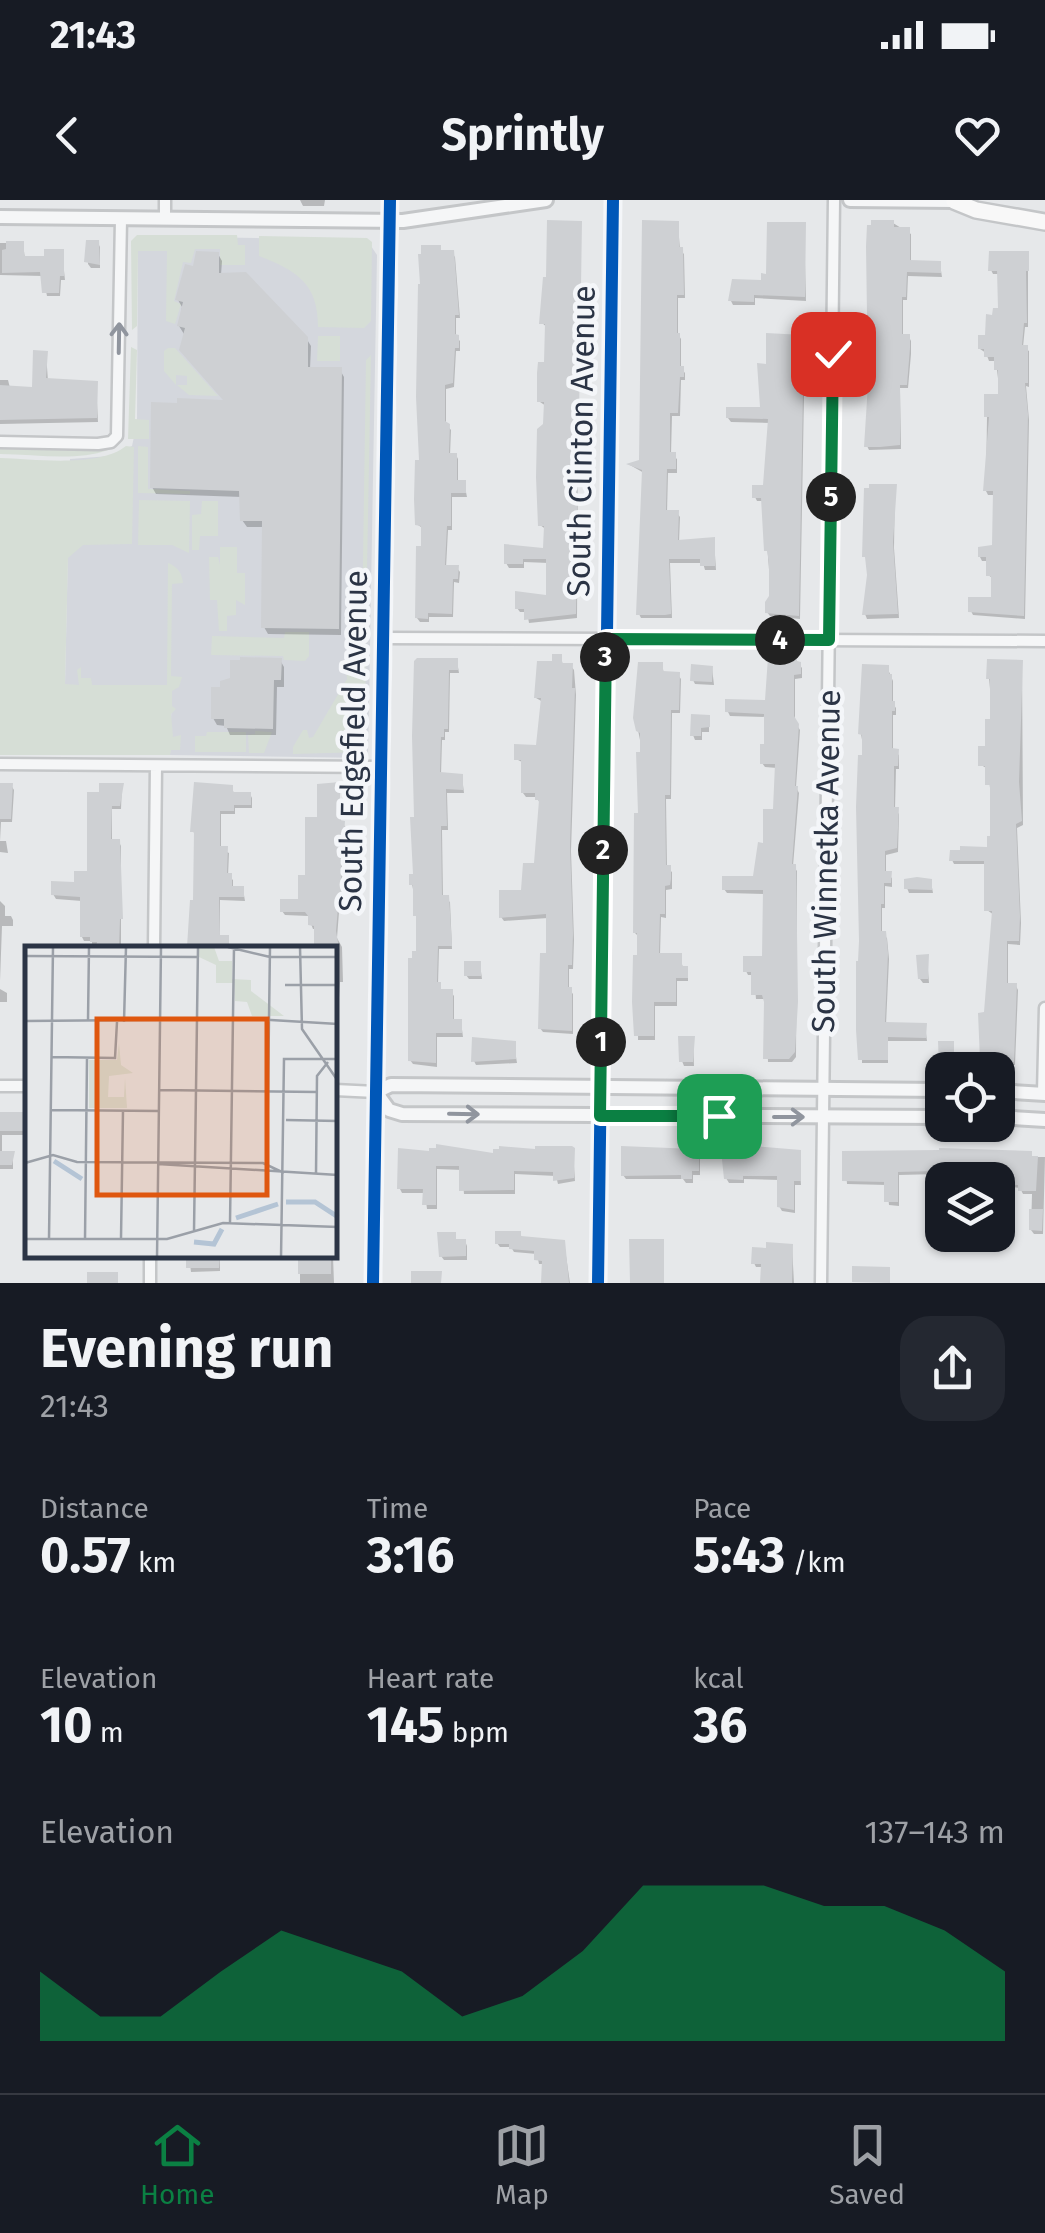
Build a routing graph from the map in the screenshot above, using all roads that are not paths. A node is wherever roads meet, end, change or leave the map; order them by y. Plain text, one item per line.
1 (166, 200) edge
2 (390, 200) edge
3 (546, 200) edge
4 (613, 200) edge
5 (834, 200) edge
6 (850, 200) edge
7 (956, 200) edge
8 (0, 217) edge
9 (121, 218) junction
10 (165, 218) junction
11 (390, 221) junction
12 (1045, 222) edge
13 (0, 442) edge
14 (384, 638) junction
15 (606, 639) junction
16 (829, 640) junction
17 (1045, 641) edge
18 (0, 764) edge
19 (156, 766) junction
20 (380, 768) junction
21 (154, 946) edge
22 (1045, 1008) edge
23 (600, 1085) junction
24 (823, 1088) junction
25 (338, 1090) edge
26 (925, 1090) edge
27 (376, 1092) junction
28 (1015, 1092) edge
29 (1044, 1094) edge
30 (600, 1116) junction
31 (823, 1117) junction
32 (925, 1117) edge
33 (1015, 1118) edge
34 (1045, 1120) edge
35 (372, 1283) edge
36 (598, 1283) edge
37 (821, 1283) edge

1 - 10 street
2 - 11 street, South Edgefield Avenue
3 - 11 street
4 - 15 street, South Clinton Avenue
5 - 16 street, South Winnetka Avenue
6 - 7 street
7 - 12 main road
8 - 9 street
9 - 10 street
13 -> 9 street
10 - 11 street
11 - 14 street, South Edgefield Avenue
14 - 15 street
14 - 20 street, South Edgefield Avenue
15 - 16 street
15 - 23 street, South Clinton Avenue
16 - 17 street
16 - 24 street, South Winnetka Avenue
18 - 19 street
19 - 20 street
19 - 21 street
20 - 27 street, South Edgefield Avenue
22 - 29 street
23 - 24 street
23 - 27 street
23 - 30 street, South Clinton Avenue
24 - 26 street
24 - 31 street, South Winnetka Avenue
25 - 27 street
27 -> 30 street
27 - 35 street, South Edgefield Avenue
28 - 29 street
30 -> 31 street
30 - 36 street, South Clinton Avenue
31 - 32 street
31 - 37 street, South Winnetka Avenue
33 - 34 street

